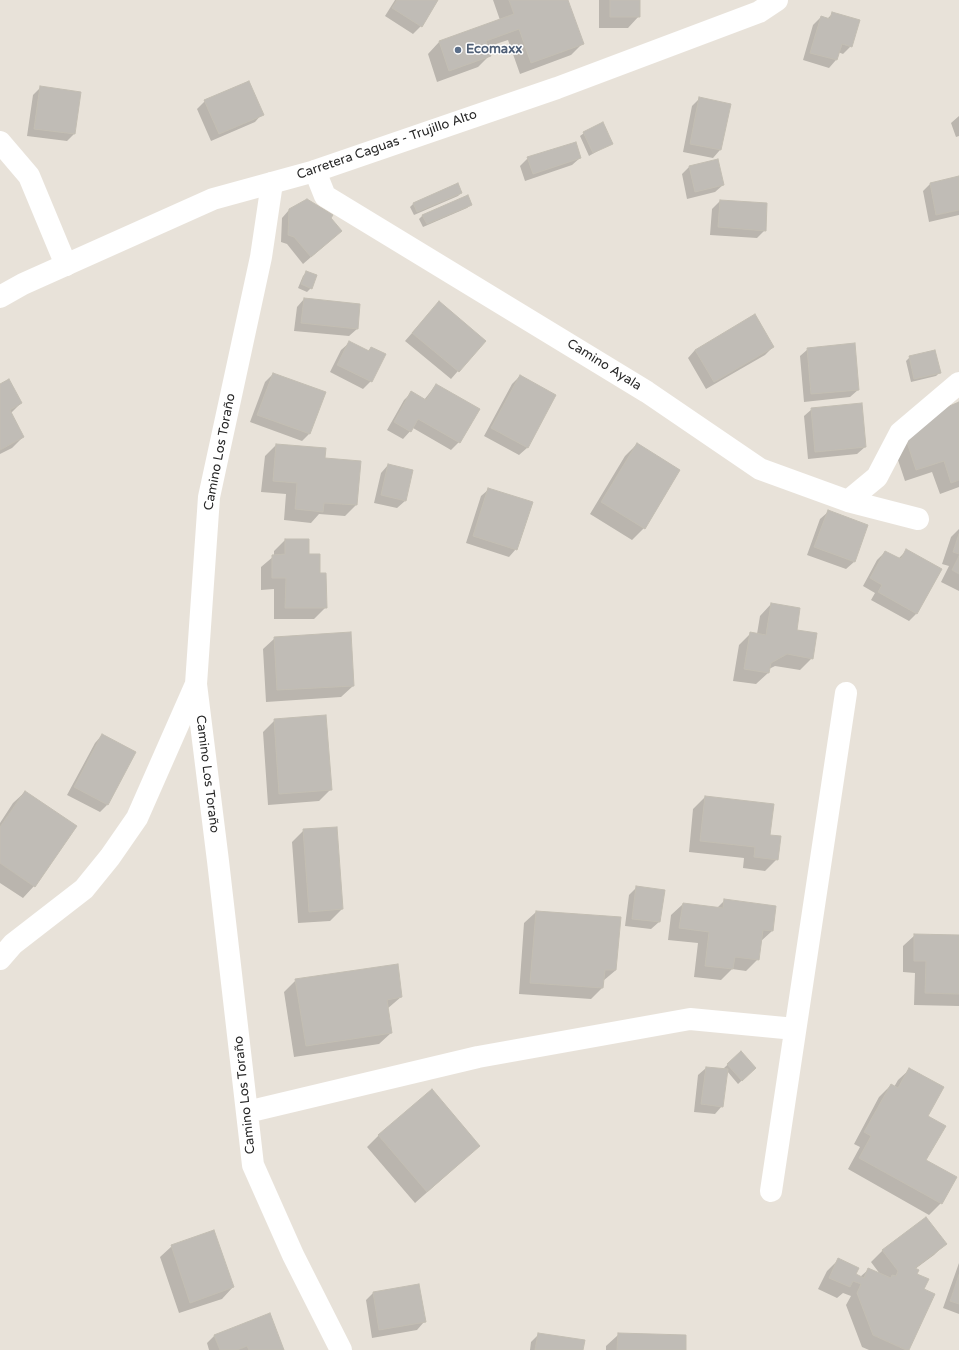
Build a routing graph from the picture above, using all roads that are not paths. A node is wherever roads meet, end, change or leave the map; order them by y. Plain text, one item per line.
1 (777, 0) edge
2 (0, 142) edge
3 (316, 171) junction
4 (272, 183) junction
5 (66, 265) junction
6 (0, 297) edge
7 (959, 383) edge
8 (848, 501) junction
9 (918, 518) dead end
10 (196, 684) junction
11 (846, 693) dead end
12 (0, 959) edge
13 (795, 1029) junction
14 (248, 1112) junction
15 (771, 1191) dead end
16 (340, 1350) edge

1 - 3 street, Carretera Caguas - Trujillo Alto
2 - 5 street
3 - 4 street, Carretera Caguas - Trujillo Alto
3 - 8 street, Camino Ayala
4 - 5 street, Carretera Caguas - Trujillo Alto
4 - 10 street, Camino Los Toraño
5 - 6 street, Carretera Caguas - Trujillo Alto
7 - 8 street
8 - 9 street, Camino Ayala
10 - 12 street
10 - 14 street, Camino Los Toraño
11 - 13 street
13 - 14 street
13 - 15 street
14 - 16 street, Camino Los Toraño

